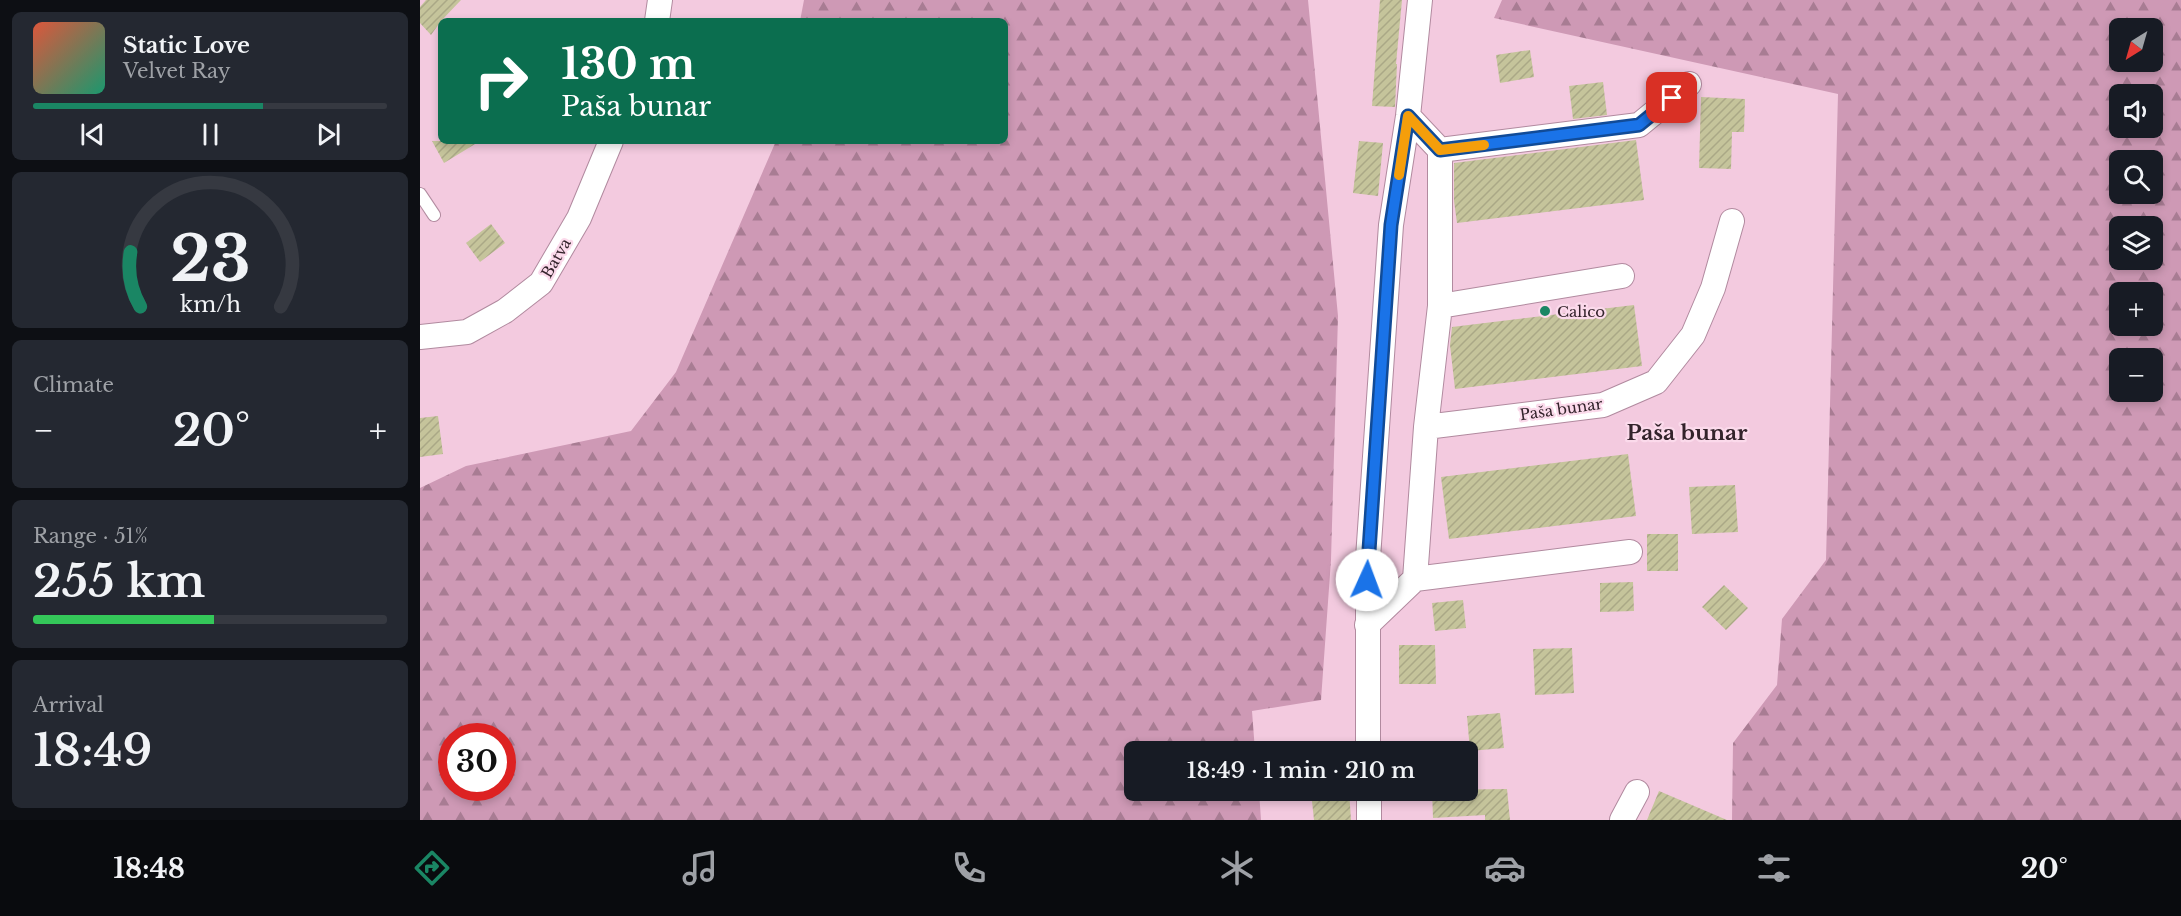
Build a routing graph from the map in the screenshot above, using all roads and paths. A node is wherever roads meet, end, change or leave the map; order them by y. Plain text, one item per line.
1 (660, 0) edge
2 (1420, 0) edge
3 (657, 18) edge
4 (1689, 84) dead end
5 (1408, 116) junction
6 (610, 144) edge
7 (1440, 150) junction
8 (420, 194) edge
9 (434, 214) dead end
10 (1732, 221) dead end
11 (1622, 276) dead end
12 (1440, 306) junction
13 (420, 337) edge
14 (1426, 427) junction
15 (1630, 552) dead end
16 (1415, 579) junction
17 (1367, 625) junction
18 (1368, 741) edge
19 (1637, 792) dead end
20 (1369, 801) edge
21 (1369, 820) edge
22 (1622, 820) edge

1 - 3 street
2 - 5 street
4 - 7 street
5 - 7 street
5 - 17 street
6 - 13 street, Batva
7 - 12 street
8 - 9 lane
10 - 14 street, Paša bunar
11 - 12 street
12 - 14 street
14 - 16 street
15 - 16 street
16 - 17 street
17 - 18 street
19 - 22 street
20 - 21 street

